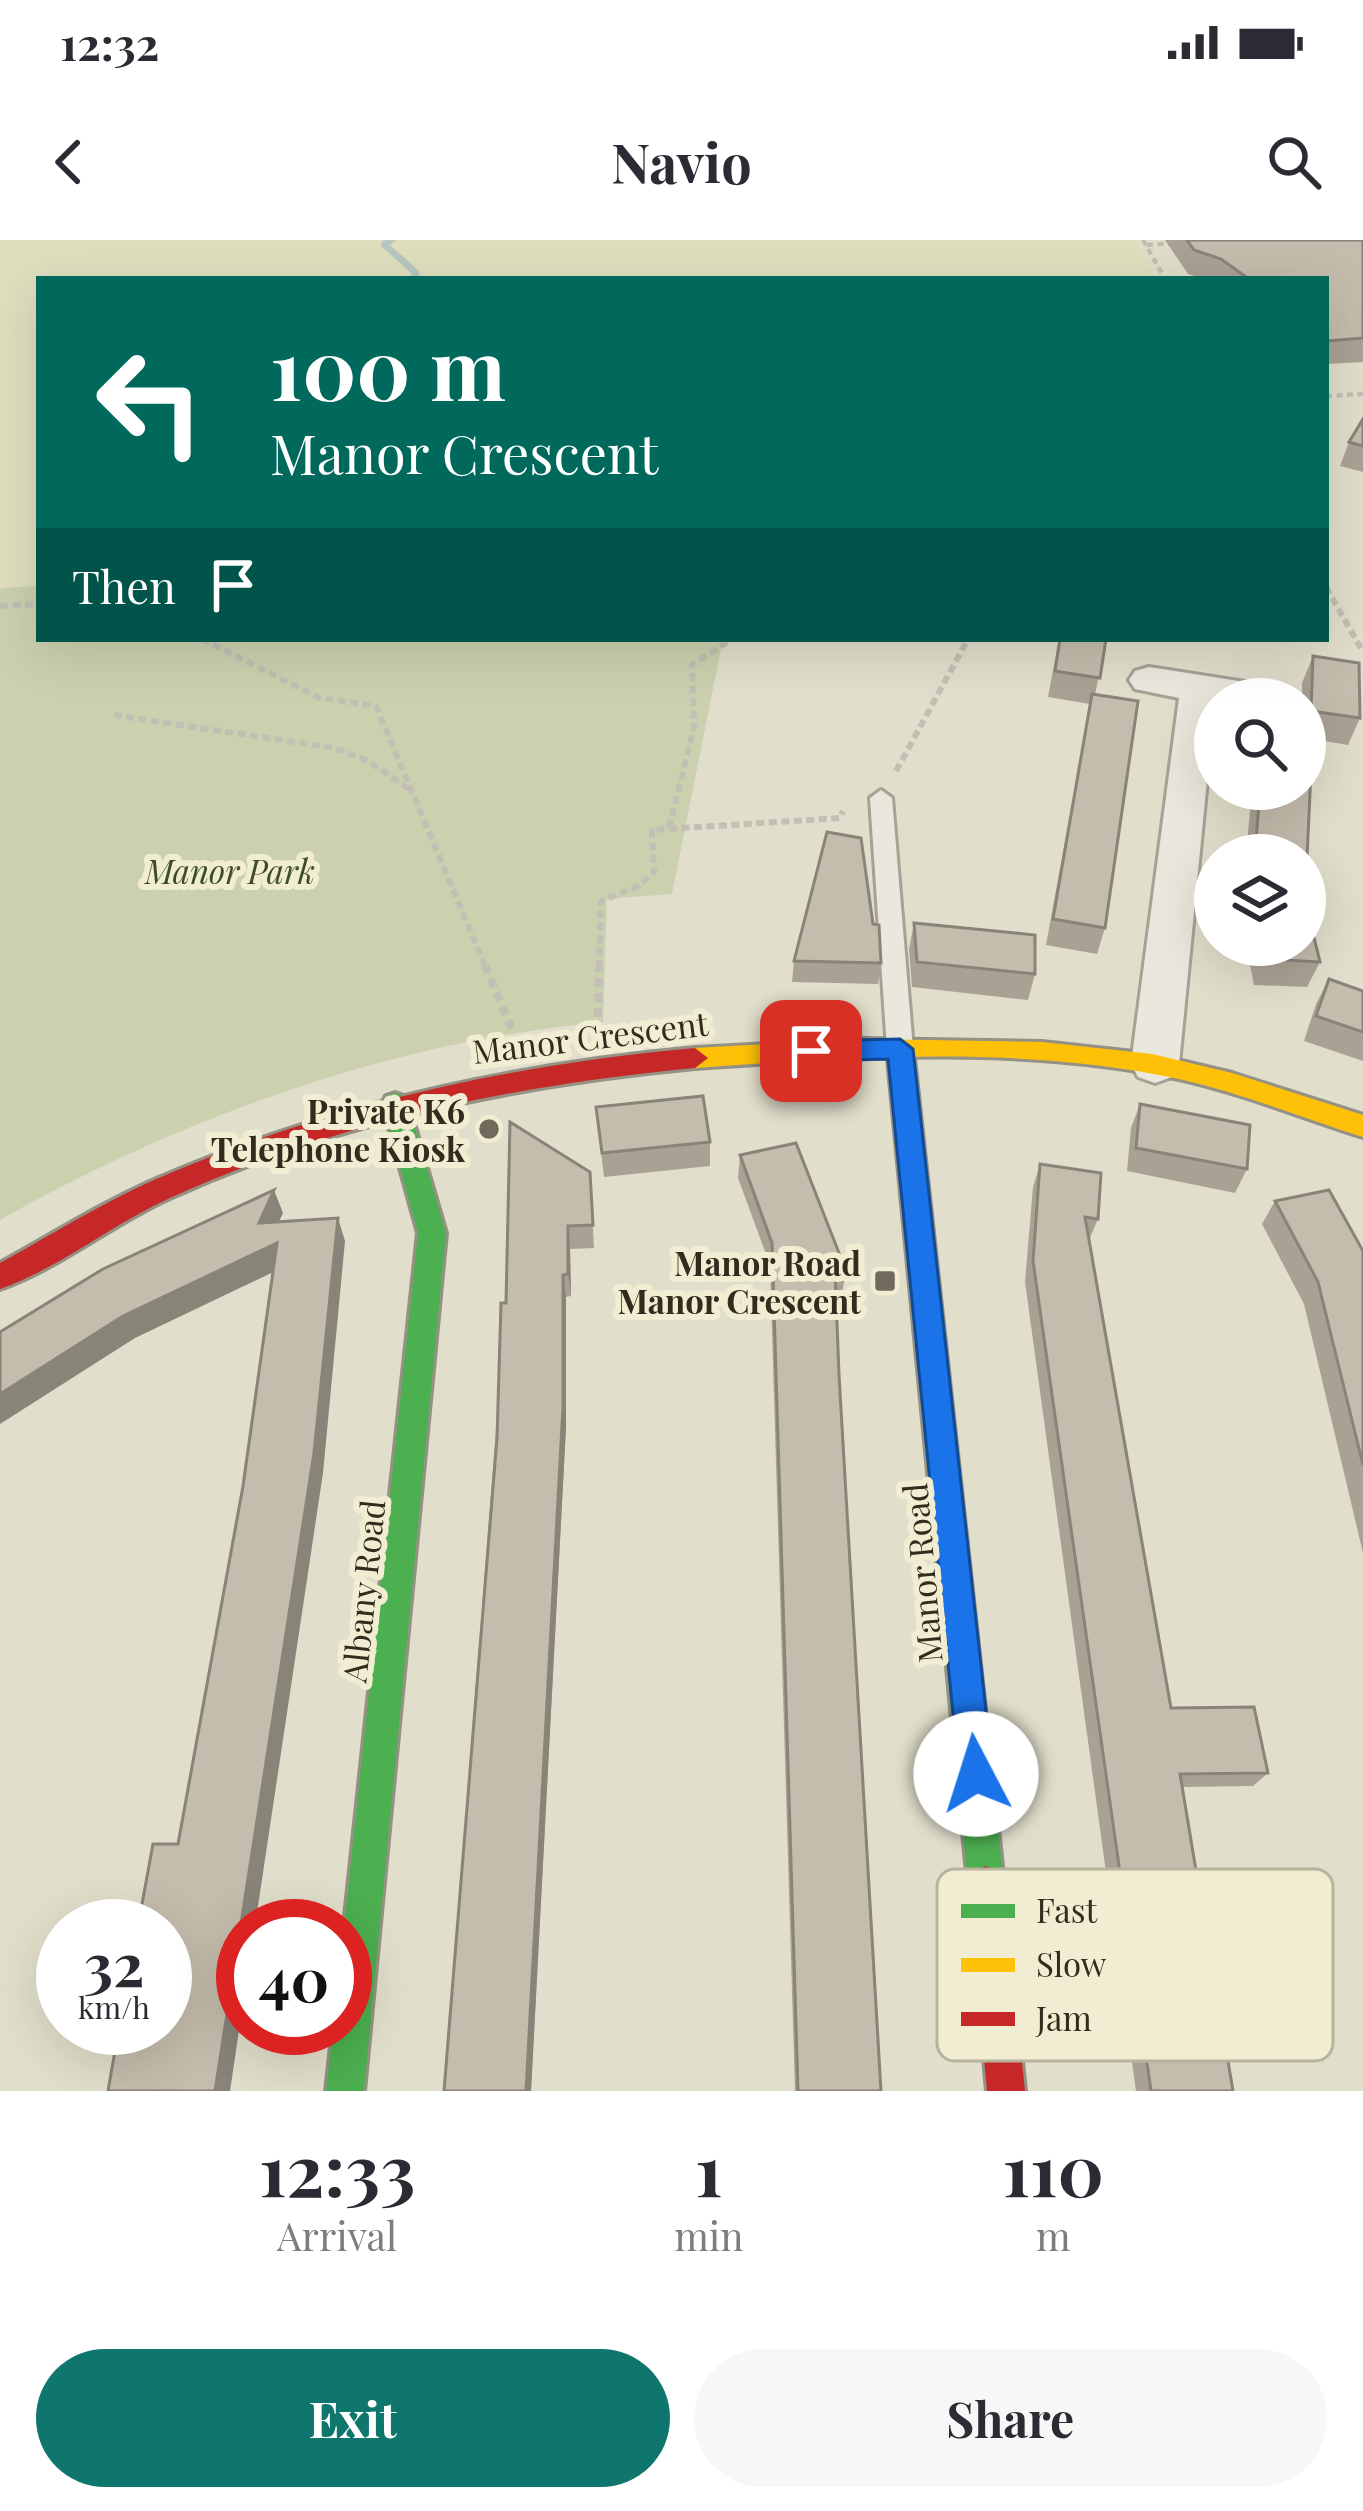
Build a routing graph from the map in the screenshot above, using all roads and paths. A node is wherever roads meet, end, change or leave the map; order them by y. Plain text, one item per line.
1 (1194, 242) edge
2 (1145, 243) edge
3 (1163, 276) edge
4 (1363, 394) edge
5 (1329, 396) edge
6 (1329, 596) edge
7 (36, 604) edge
8 (0, 606) edge
9 (208, 642) edge
10 (726, 642) edge
11 (966, 642) edge
12 (1361, 654) edge
13 (1149, 680) dead end
14 (1194, 687) edge
15 (114, 715) dead end
16 (1194, 738) edge
17 (886, 789) junction
18 (413, 792) junction
19 (669, 828) junction
20 (599, 1027) dead end
21 (516, 1039) dead end
22 (900, 1049) junction
23 (1155, 1064) junction
24 (395, 1103) junction
25 (1363, 1126) edge
26 (0, 1277) edge
27 (985, 1869) edge
28 (1003, 2061) edge
29 (345, 2091) edge
30 (1006, 2091) edge

1 - 2 path
2 - 3 path
4 - 5 path
6 - 12 path
7 - 8 path
9 - 18 path
10 - 19 path
11 - 17 path
13 - 14 street
15 - 18 path
16 - 23 street
17 - 19 path
17 - 22 lane
18 - 21 path
19 - 20 path
22 - 23 street, Manor Crescent
22 - 24 street, Manor Crescent
22 - 27 street, Manor Road
23 - 25 street, Manor Crescent
24 - 26 street, Manor Crescent
24 - 29 street, Albany Road
28 - 30 street, Manor Road

